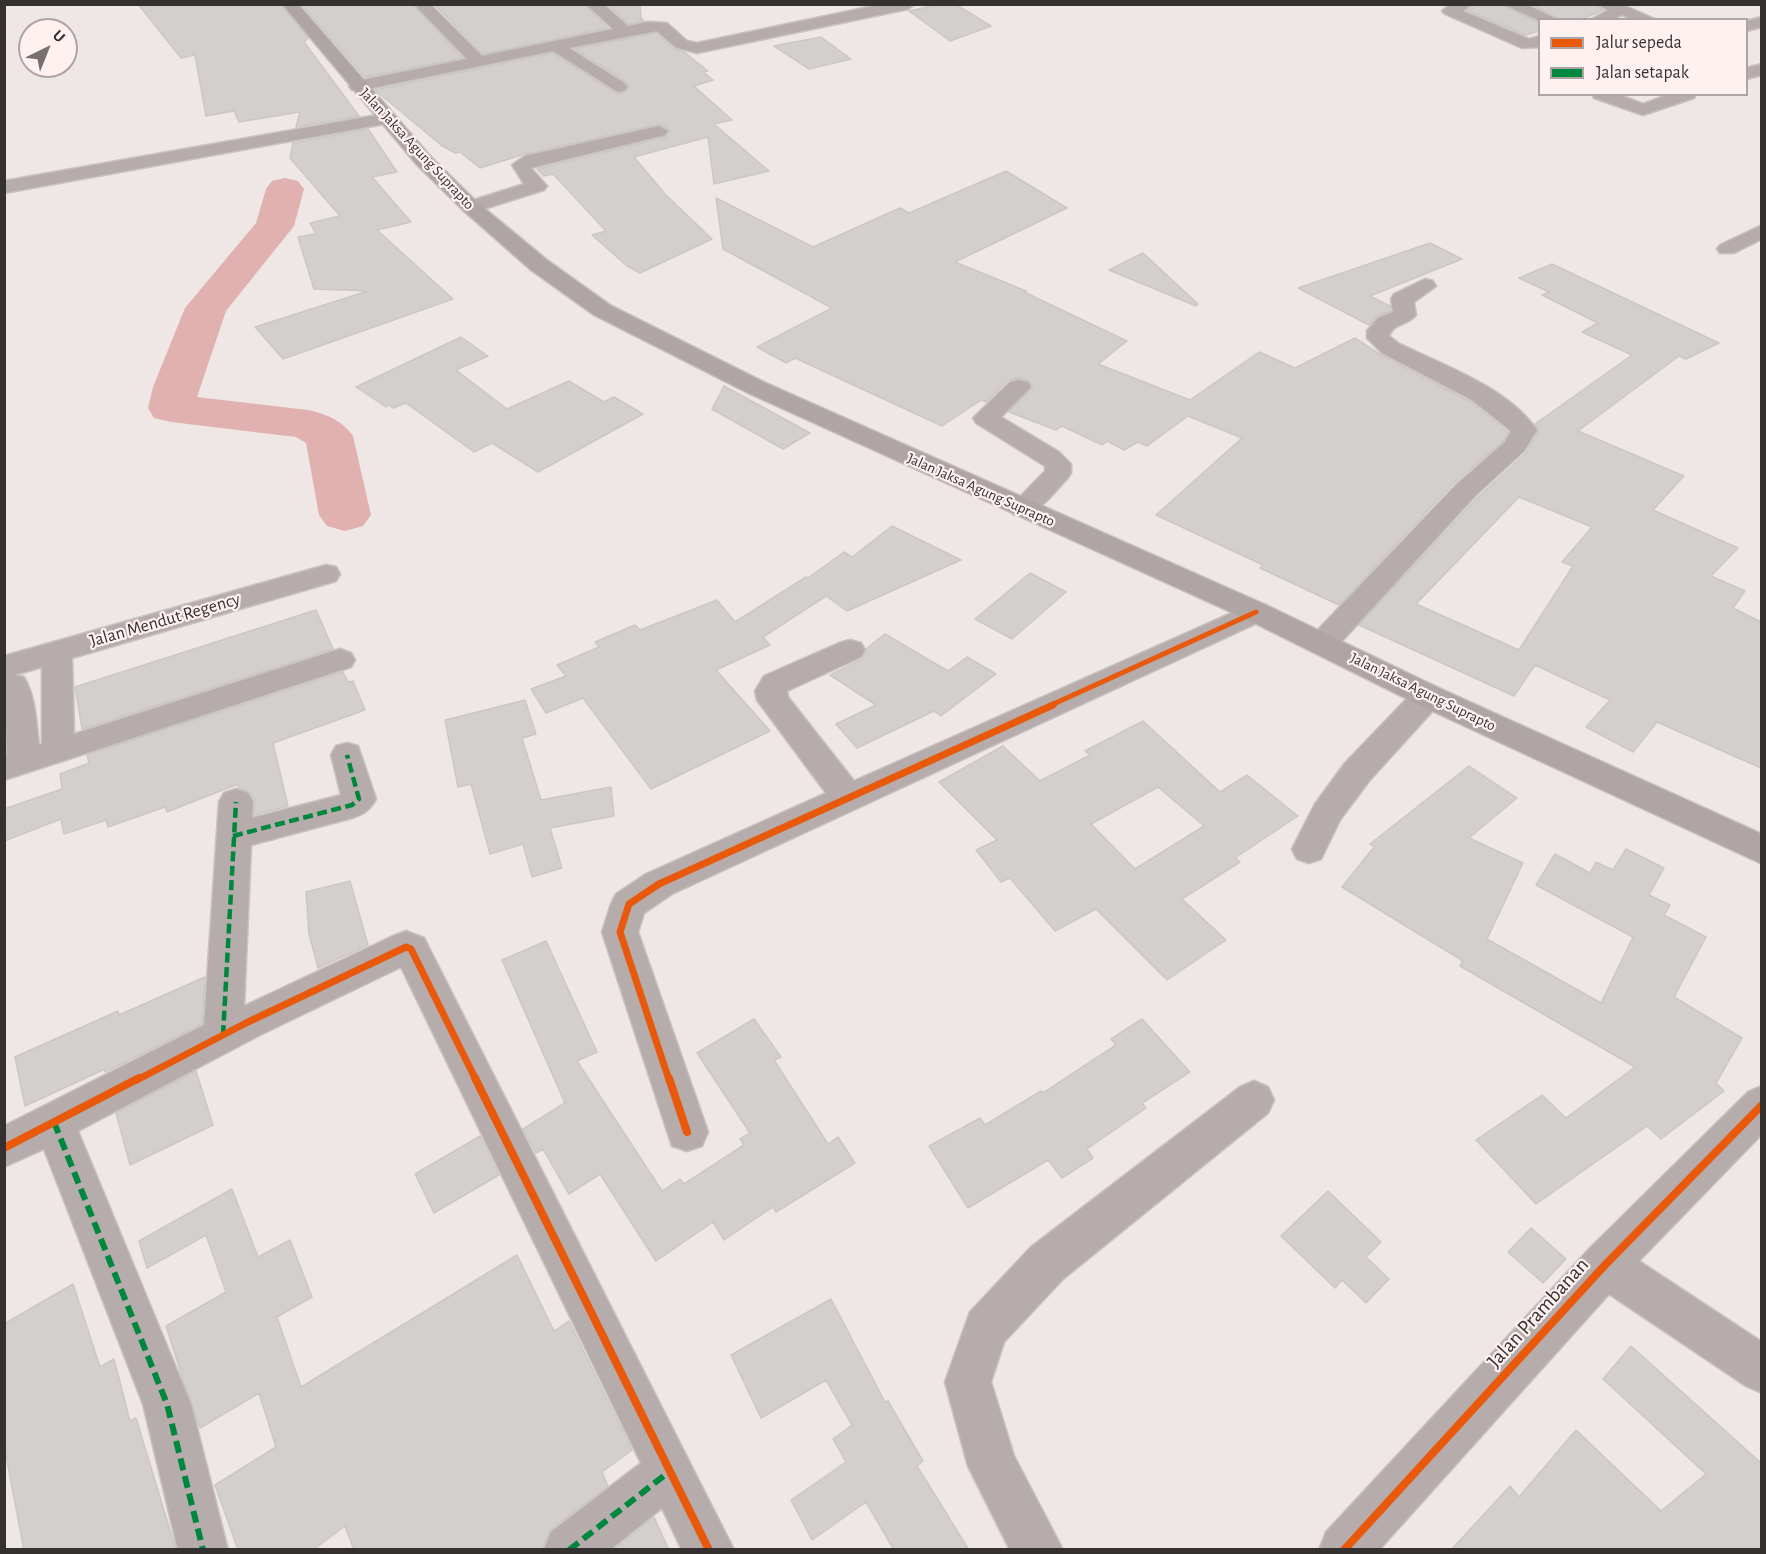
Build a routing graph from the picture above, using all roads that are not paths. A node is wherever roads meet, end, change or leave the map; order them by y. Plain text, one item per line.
1 (289, 4) edge
2 (421, 4) edge
3 (593, 4) edge
4 (908, 4) edge
5 (1465, 4) edge
6 (1510, 4) edge
7 (1604, 4) edge
8 (1622, 10) junction
9 (1547, 18) edge
10 (1602, 18) edge
11 (1644, 18) edge
12 (624, 31) junction
13 (557, 46) junction
14 (1530, 49) edge
15 (1759, 59) edge
16 (480, 63) junction
17 (1748, 72) edge
18 (358, 86) junction
19 (618, 87) dead end
20 (1605, 96) edge
21 (1682, 96) edge
22 (384, 113) junction
23 (659, 131) dead end
24 (241, 138) junction
25 (4, 175) edge
26 (4, 187) edge
27 (471, 207) junction
28 (1761, 231) edge
29 (1727, 249) dead end
30 (1425, 286) dead end
31 (1019, 387) dead end
32 (1022, 508) junction
33 (326, 574) dead end
34 (1256, 612) junction
35 (1322, 644) junction
36 (850, 650) dead end
37 (340, 660) dead end
38 (57, 661) junction
39 (7, 679) edge
40 (1428, 696) junction
41 (58, 751) junction
42 (347, 755) dead end
43 (14, 765) edge
44 (848, 797) junction
45 (1309, 849) dead end
46 (1761, 850) edge
47 (223, 1035) junction
48 (1254, 1100) dead end
49 (1761, 1105) edge
50 (54, 1122) junction
51 (687, 1132) dead end
52 (4, 1148) edge
53 (1605, 1264) junction
54 (1761, 1370) edge
55 (670, 1471) junction
56 (1354, 1546) edge
57 (203, 1550) edge
58 (569, 1550) edge
59 (709, 1550) edge
60 (1038, 1550) edge

1 - 18 main road, Jalan Jaksa Agung Suprapto
2 - 16 street
3 - 12 street
4 - 12 street
5 - 14 street
6 - 9 street
7 - 8 street
8 - 10 street
8 - 11 street
12 - 13 street
13 - 16 street
13 - 19 street
15 - 17 street
16 - 18 street
18 - 22 main road, Jalan Jaksa Agung Suprapto
20 - 21 street
22 - 24 street
22 - 27 main road, Jalan Jaksa Agung Suprapto
23 - 27 street
24 - 25 street
24 - 26 street
27 - 32 main road, Jalan Jaksa Agung Suprapto
28 - 29 street
30 - 35 street
31 - 32 street
32 - 34 main road, Jalan Jaksa Agung Suprapto
33 - 38 street, Jalan Mendut Regency
34 - 35 main road, Jalan Jaksa Agung Suprapto
34 - 44 street
35 - 40 main road, Jalan Jaksa Agung Suprapto
36 - 44 street
37 - 41 street
38 - 39 street, Jalan Mendut Regency
38 - 41 street
39 - 43 street
40 - 45 street
40 - 46 main road, Jalan Jaksa Agung Suprapto
41 - 43 street
42 - 47 street
44 - 51 street
47 - 50 street
47 - 55 street
48 - 60 street
49 - 53 street, Jalan Prambanan
50 - 52 street
50 - 57 street
53 - 54 street
53 - 56 street, Jalan Prambanan
55 - 58 street
55 - 59 street

